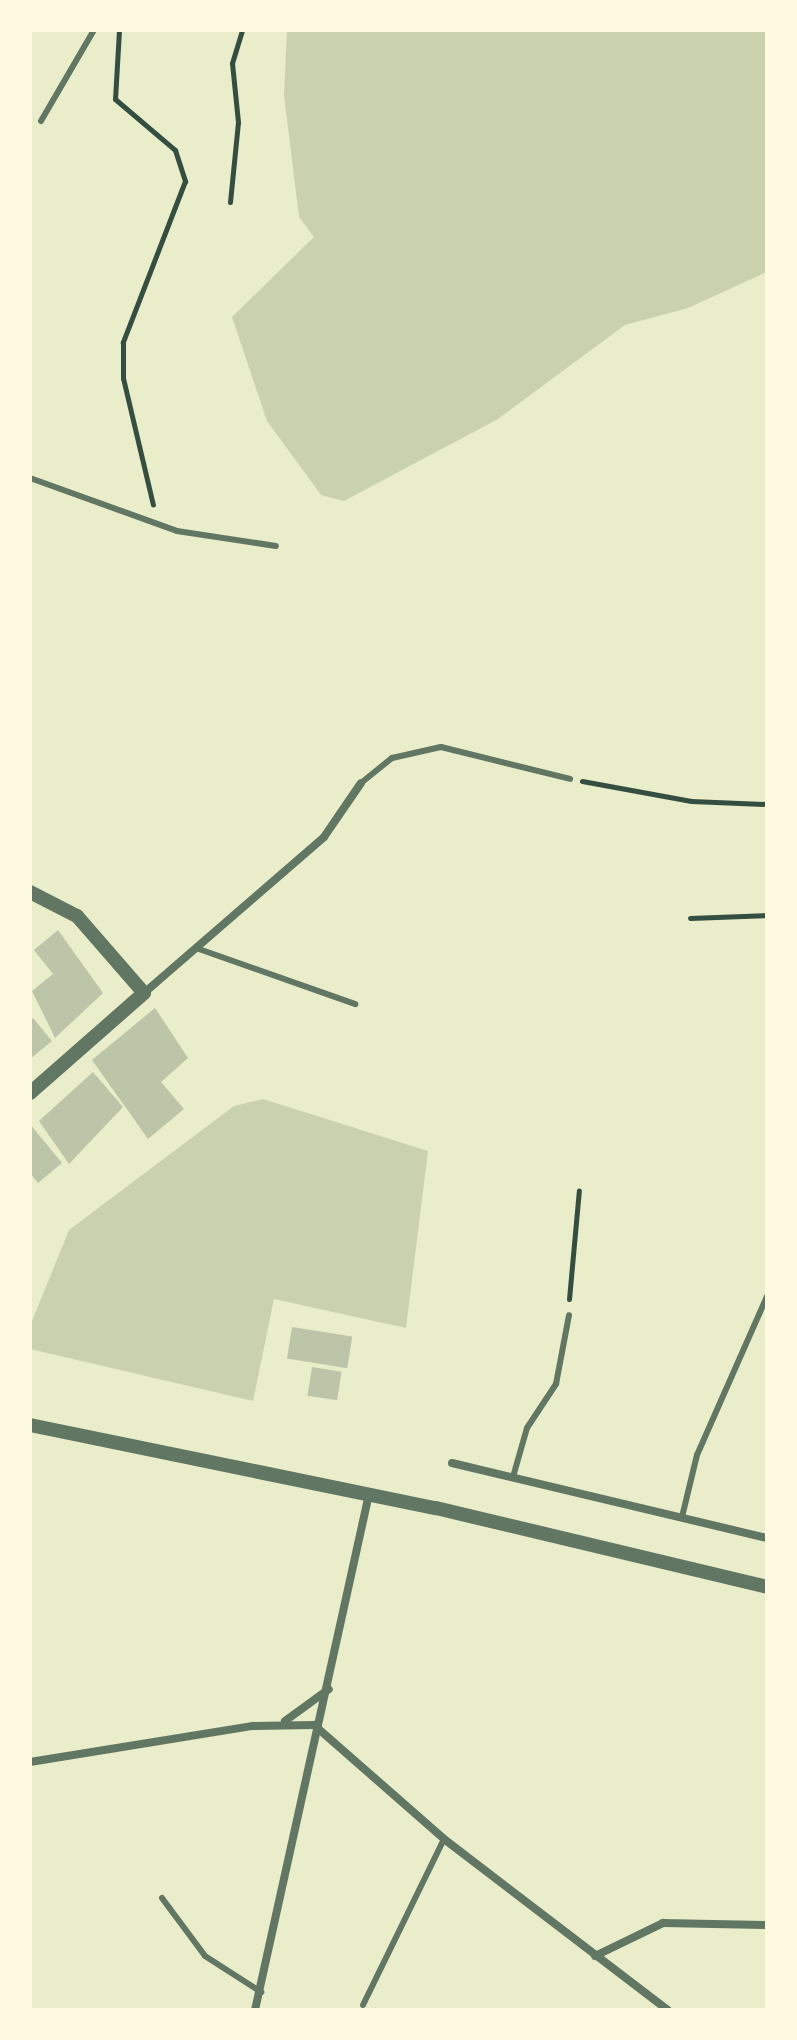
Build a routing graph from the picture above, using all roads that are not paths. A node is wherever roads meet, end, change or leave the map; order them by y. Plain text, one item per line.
1 (94, 30) edge
2 (41, 121) dead end
3 (30, 478) edge
4 (276, 546) dead end
5 (570, 779) road end
6 (361, 783) joint
7 (30, 892) edge
8 (196, 948) junction
9 (144, 993) junction
10 (355, 1004) dead end
11 (30, 1093) edge
12 (767, 1296) edge
13 (569, 1315) road end
14 (30, 1425) edge
15 (452, 1463) dead end
16 (513, 1477) junction
17 (369, 1494) junction
18 (682, 1517) junction
19 (767, 1538) edge
20 (767, 1587) edge
21 (332, 1685) junction
22 (269, 1724) junction
23 (323, 1729) junction
24 (30, 1762) edge
25 (444, 1839) junction
26 (162, 1898) dead end
27 (767, 1925) edge
28 (595, 1956) junction
29 (261, 1992) junction
30 (363, 2005) dead end
31 (255, 2010) edge
32 (668, 2010) edge

1 - 2 lane
3 - 4 lane
5 - 6 lane
6 - 8 street
7 - 9 street
8 - 9 street
8 - 10 lane
9 - 11 street
12 - 18 lane
13 - 16 lane
14 - 17 street
15 - 16 street
16 - 18 street
17 - 20 street
17 - 21 street
18 - 19 street
21 - 22 street
21 - 23 street
22 - 23 street
22 - 24 street
23 - 25 street
23 - 29 street
25 - 28 street
25 - 30 lane
26 - 29 lane
27 - 28 street
28 - 32 street
29 - 31 street

